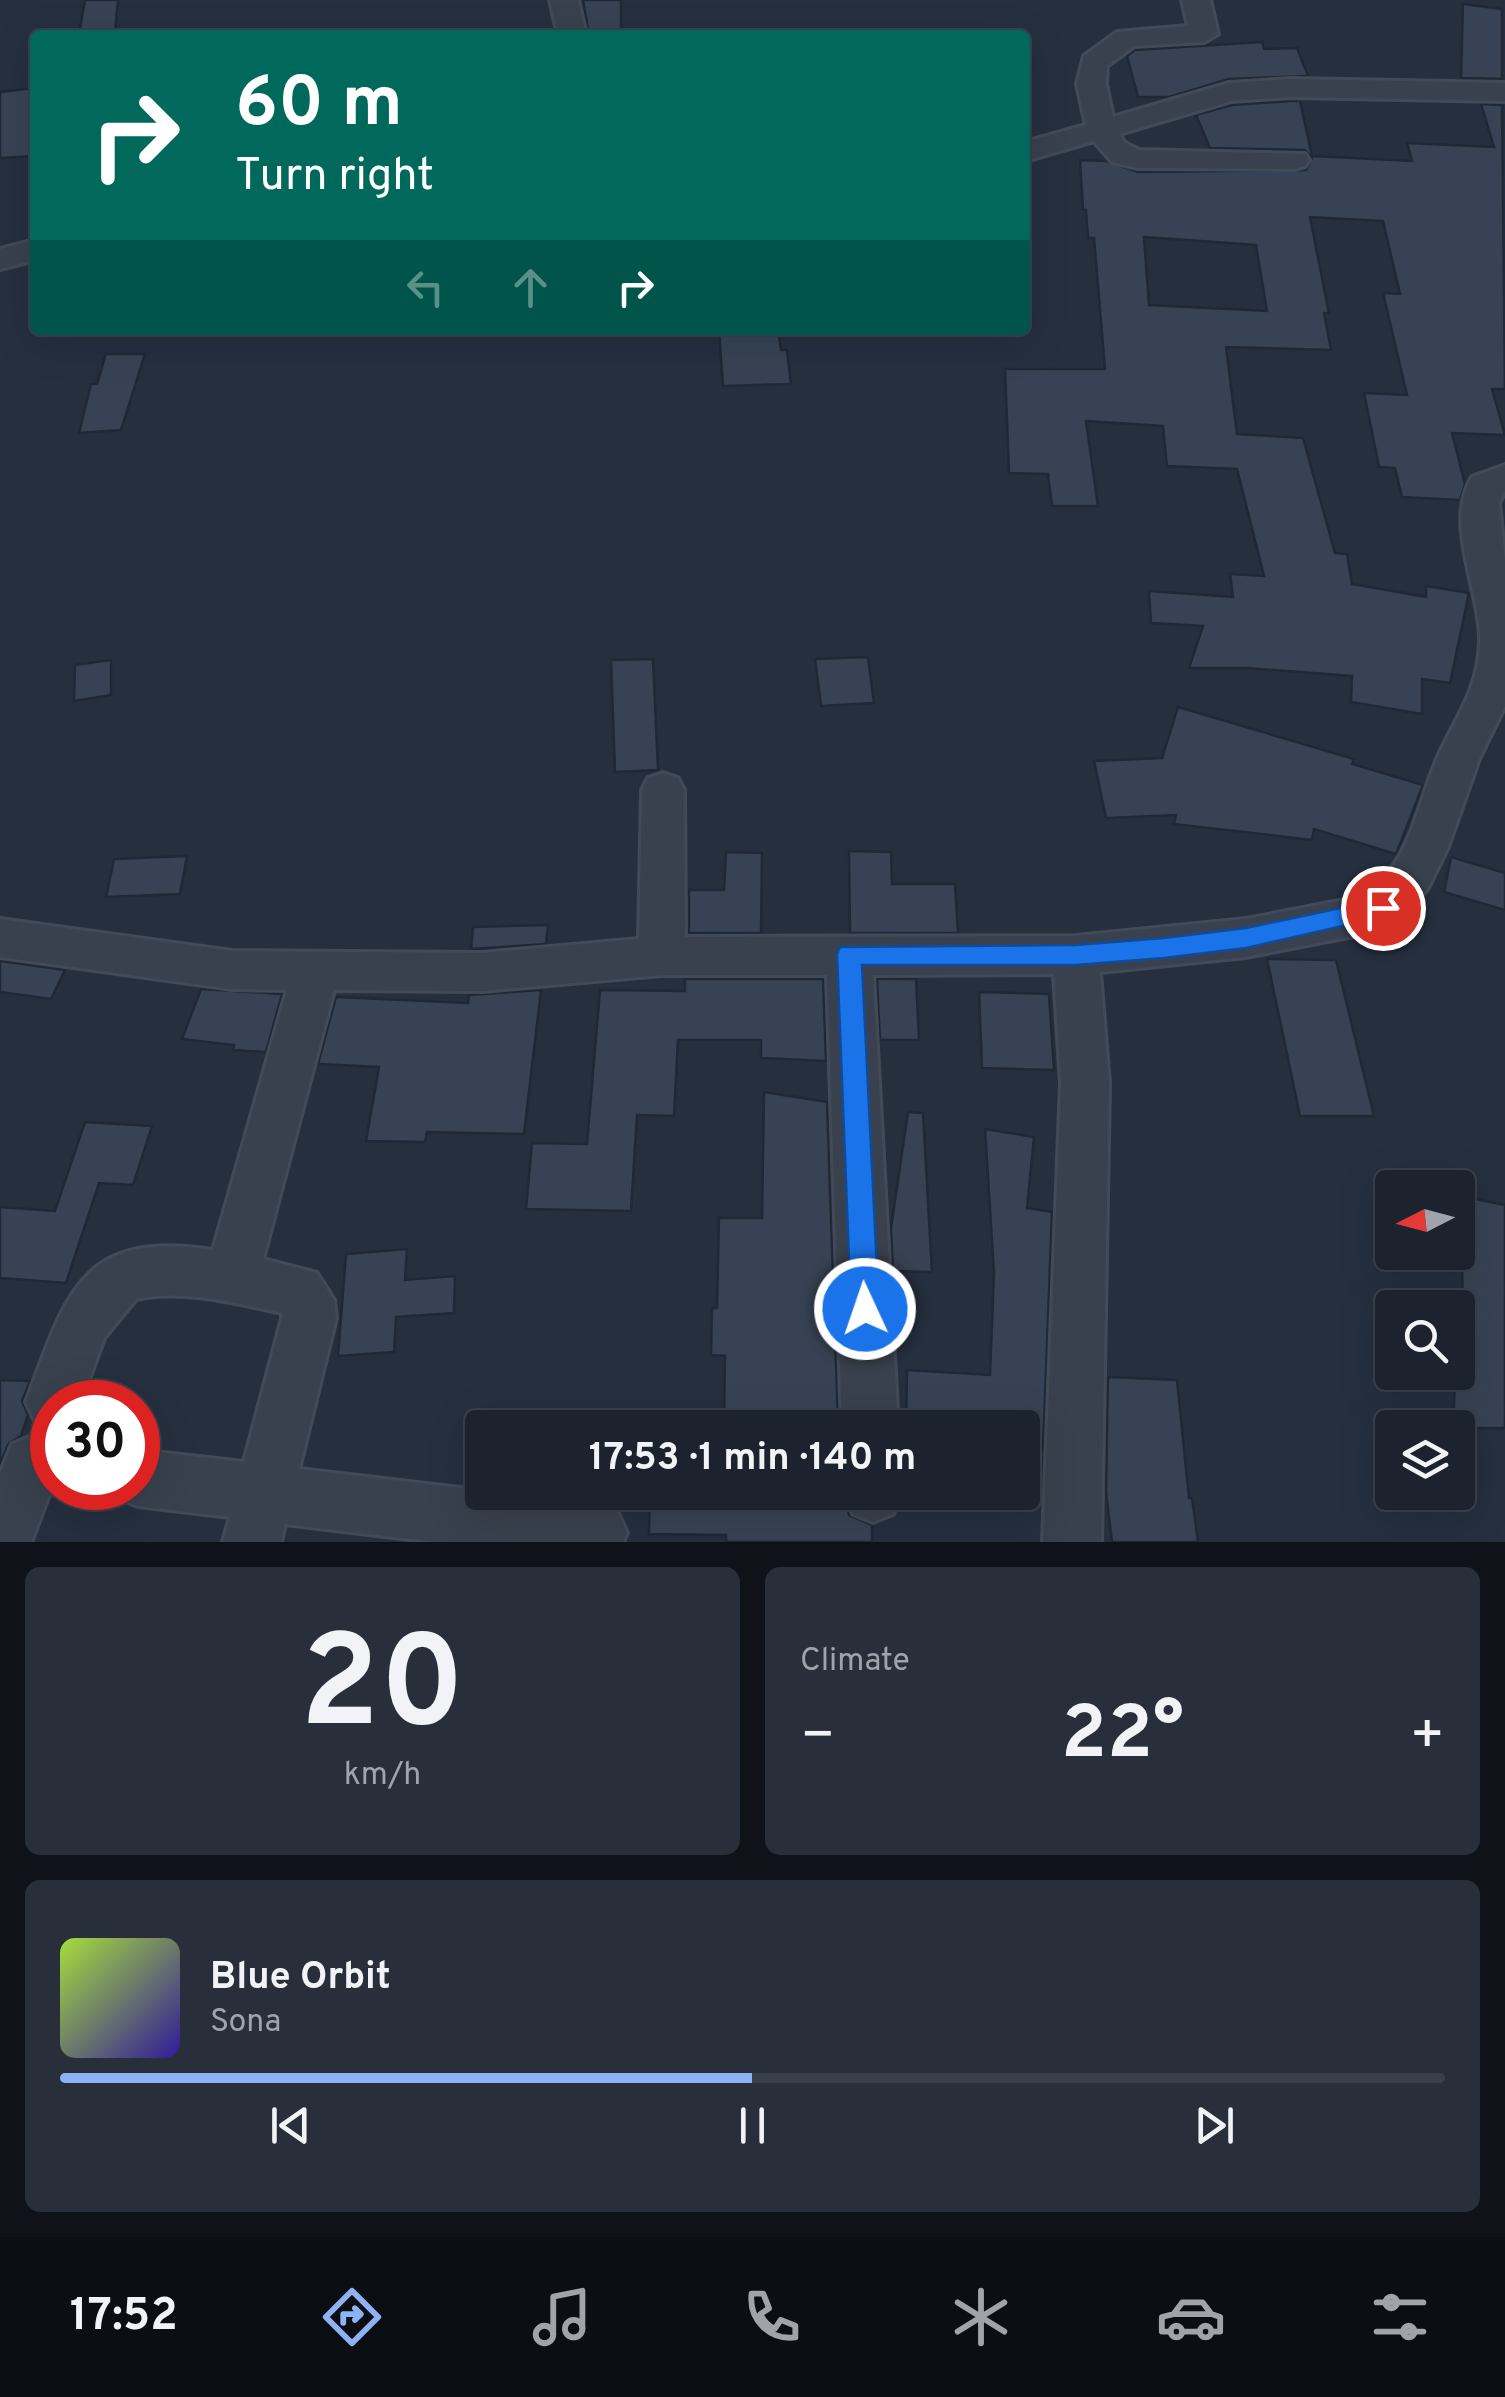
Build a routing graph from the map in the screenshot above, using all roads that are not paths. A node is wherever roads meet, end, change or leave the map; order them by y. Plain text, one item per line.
1 (564, 0) edge
2 (1196, 0) edge
3 (571, 30) edge
4 (1204, 34) junction
5 (1229, 92) junction
6 (1505, 92) edge
7 (1104, 128) junction
8 (1030, 150) edge
9 (1294, 160) dead end
10 (30, 251) edge
11 (0, 259) edge
12 (1505, 477) edge
13 (663, 790) dead end
14 (0, 938) edge
15 (849, 954) junction
16 (1076, 955) junction
17 (662, 956) junction
18 (316, 971) junction
19 (231, 1280) junction
20 (63, 1380) edge
21 (869, 1410) edge
22 (160, 1486) edge
23 (30, 1488) edge
24 (258, 1519) edge
25 (598, 1532) dead end
26 (2, 1542) edge
27 (1072, 1542) edge

1 - 3 street
2 - 4 street
4 - 5 street
4 - 7 street
5 - 6 street
5 - 7 street
7 - 8 street
7 - 9 street
10 - 11 street
12 - 16 street
13 - 17 street
14 - 18 street
15 - 16 street
15 - 17 street
15 - 21 street
16 - 27 street
17 - 18 street
18 - 19 street
19 - 20 street
19 - 24 street
22 - 24 street
23 - 26 street
24 - 25 street

